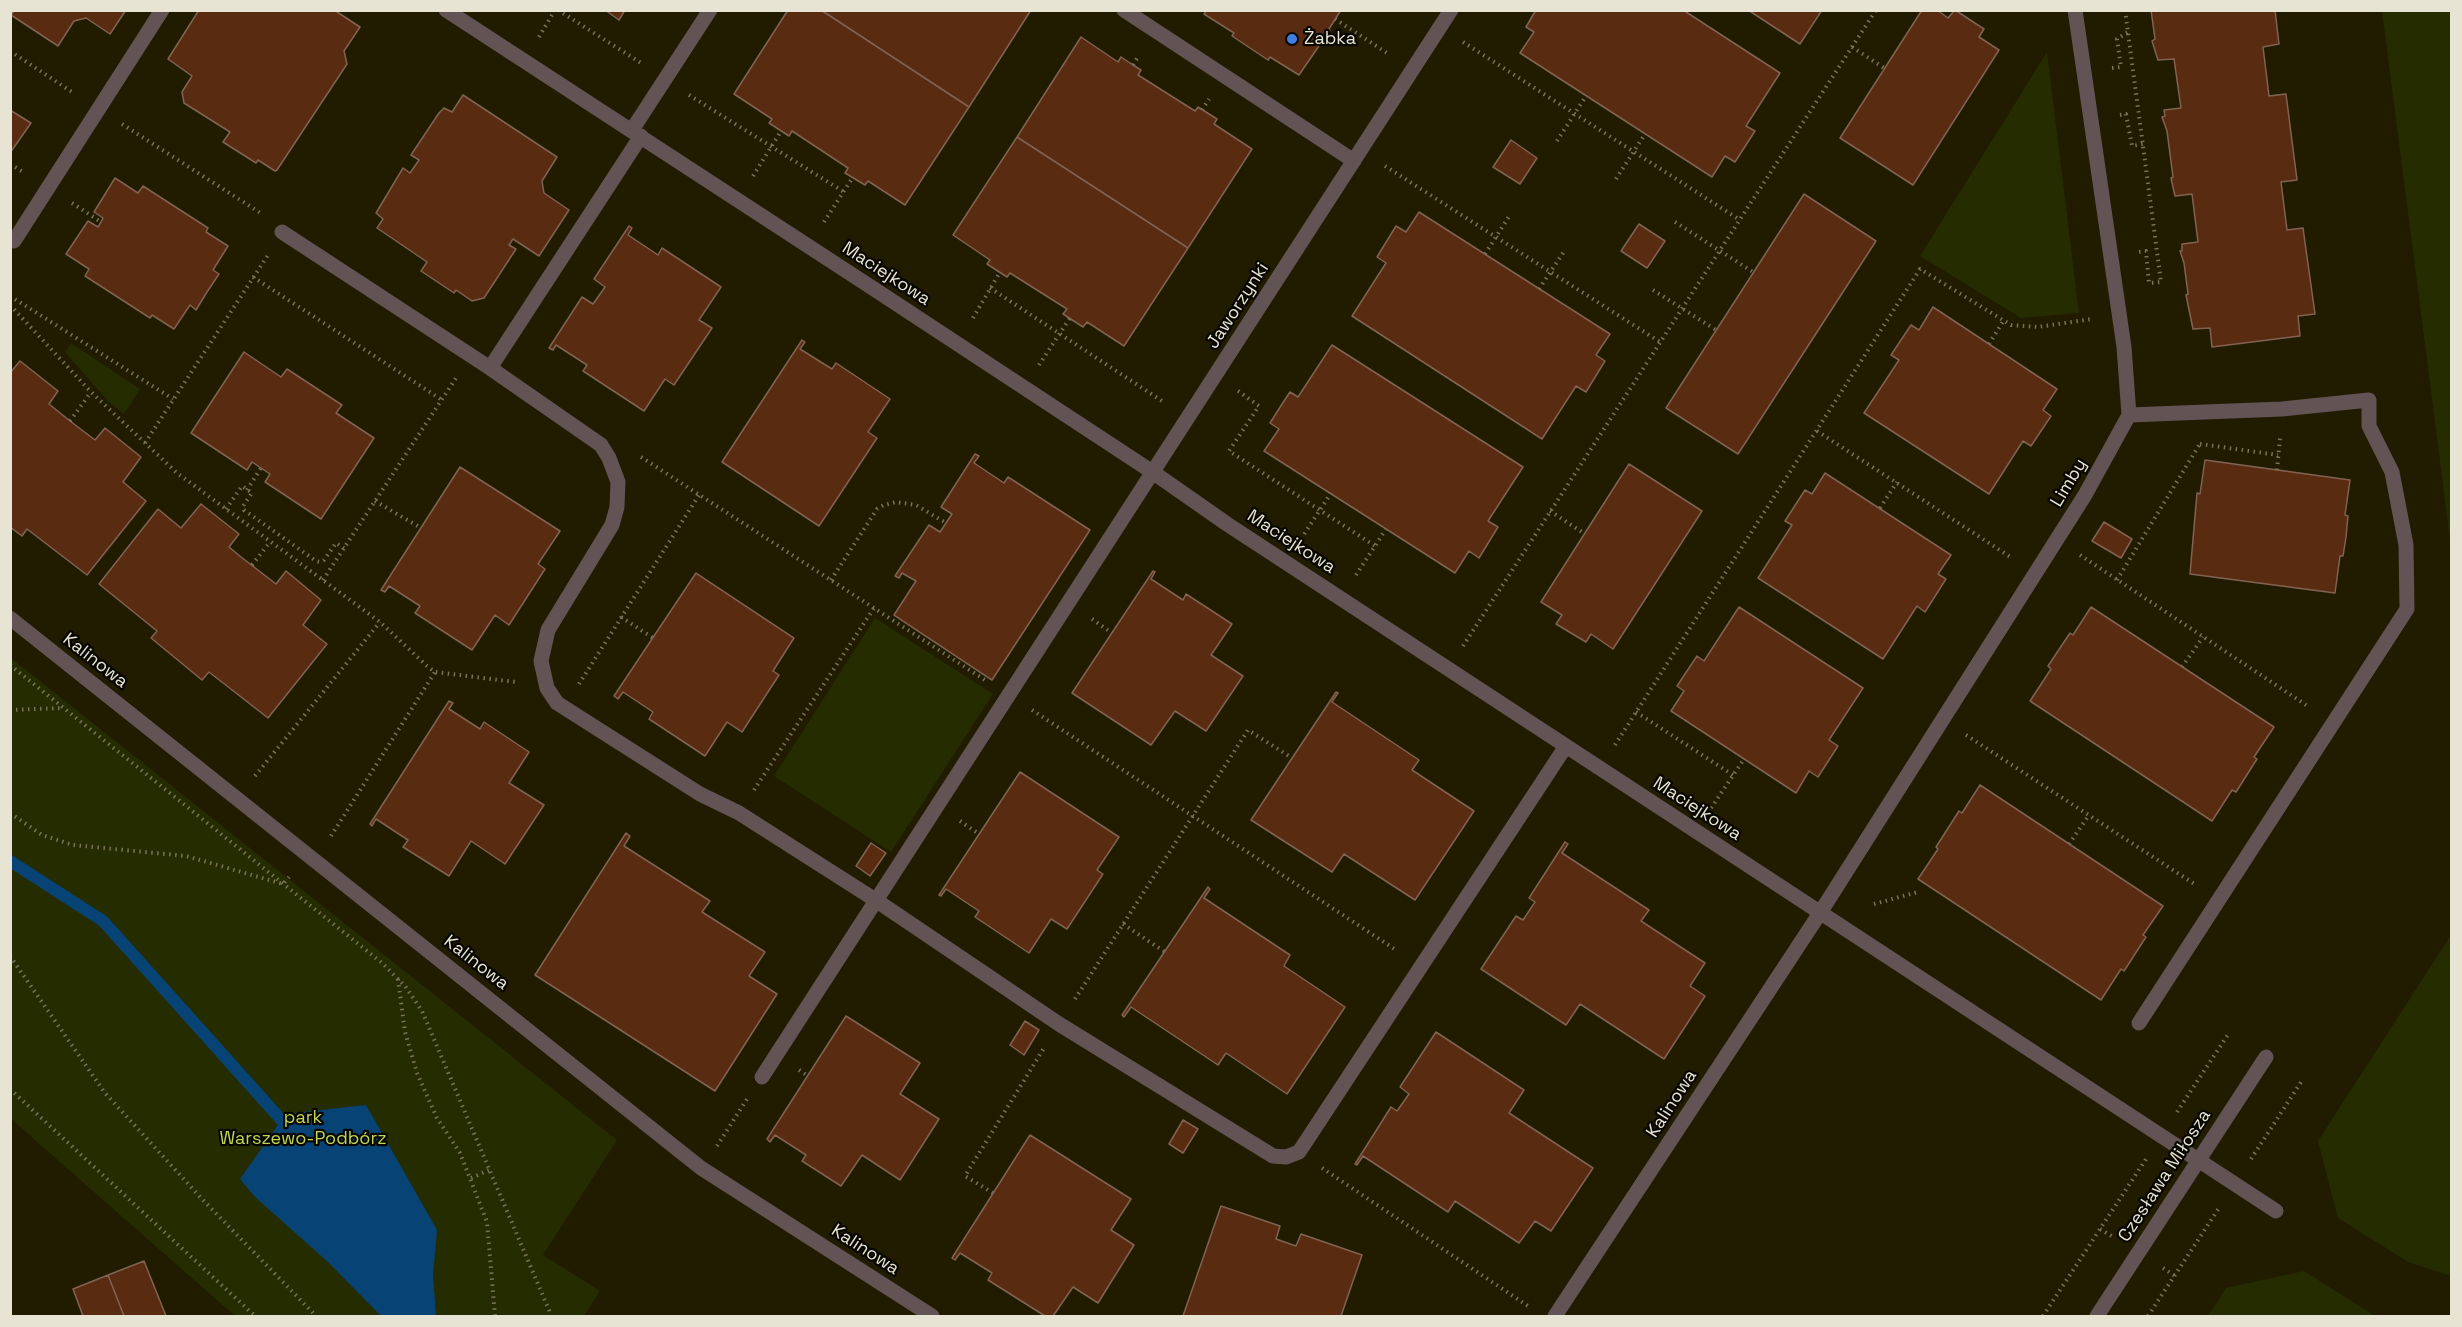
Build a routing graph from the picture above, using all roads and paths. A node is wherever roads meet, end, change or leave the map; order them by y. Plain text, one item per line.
1 (162, 10) edge
2 (446, 10) edge
3 (557, 10) edge
4 (710, 10) edge
5 (1124, 10) edge
6 (1451, 10) edge
7 (1876, 10) edge
8 (2075, 10) edge
9 (2125, 10) edge
10 (1335, 19) dead end
11 (2128, 32) junction
12 (1458, 39) dead end
13 (537, 40) dead end
14 (1852, 47) junction
15 (10, 51) edge
16 (649, 55) dead end
17 (1393, 57) dead end
18 (1884, 68) dead end
19 (2108, 69) dead end
20 (685, 92) dead end
21 (1586, 96) dead end
22 (99, 109) junction
23 (1574, 114) junction
24 (2128, 123) dead end
25 (781, 131) dead end
26 (637, 133) junction
27 (1644, 134) dead end
28 (1557, 141) dead end
29 (2143, 144) junction
30 (771, 147) junction
31 (1633, 152) junction
32 (1354, 161) junction
33 (1380, 162) dead end
34 (853, 177) dead end
35 (1616, 179) dead end
36 (750, 180) dead end
37 (844, 192) junction
38 (1510, 215) dead end
39 (1740, 220) junction
40 (1676, 222) dead end
41 (821, 227) dead end
42 (282, 232) junction
43 (1496, 237) junction
44 (14, 241) dead end
45 (1565, 250) dead end
46 (1720, 251) junction
47 (1485, 254) dead end
48 (2147, 259) dead end
49 (1000, 272) dead end
50 (1551, 272) junction
51 (1753, 272) dead end
52 (253, 277) junction
53 (990, 288) junction
54 (1539, 289) dead end
55 (1653, 290) dead end
56 (10, 296) edge
57 (10, 305) edge
58 (1682, 309) junction
59 (1070, 318) dead end
60 (2094, 319) dead end
61 (2004, 320) junction
62 (969, 324) dead end
63 (1716, 330) dead end
64 (1060, 333) junction
65 (1660, 342) junction
66 (1989, 344) dead end
67 (471, 355) junction
68 (490, 368) junction
69 (1036, 369) dead end
70 (1234, 389) dead end
71 (91, 392) junction
72 (173, 399) junction
73 (442, 400) junction
74 (1168, 405) dead end
75 (2129, 415) junction
76 (70, 421) dead end
77 (1817, 431) junction
78 (2280, 431) dead end
79 (2203, 438) dead end
80 (145, 443) junction
81 (2200, 444) junction
82 (2278, 455) junction
83 (639, 456) dead end
84 (261, 468) dead end
85 (2277, 470) dead end
86 (1154, 473) junction
87 (1897, 483) junction
88 (247, 490) junction
89 (1331, 493) dead end
90 (699, 495) junction
91 (375, 501) junction
92 (1880, 508) dead end
93 (226, 509) junction
94 (1320, 510) junction
95 (1550, 511) junction
96 (946, 523) dead end
97 (421, 528) dead end
98 (1386, 529) dead end
99 (1585, 534) dead end
100 (270, 542) junction
101 (1299, 542) dead end
102 (1375, 546) junction
103 (344, 549) junction
104 (2075, 552) dead end
105 (2018, 561) dead end
106 (252, 565) dead end
107 (1354, 579) dead end
108 (831, 580) junction
109 (2117, 580) junction
110 (323, 581) junction
111 (874, 608) junction
112 (621, 617) junction
113 (10, 618) edge
114 (380, 622) junction
115 (2203, 637) junction
116 (653, 638) dead end
117 (1461, 649) dead end
118 (10, 666) edge
119 (2182, 667) dead end
120 (435, 672) junction
121 (547, 688) junction
122 (1008, 695) junction
123 (2301, 702) dead end
124 (69, 703) dead end
125 (564, 707) junction
126 (64, 708) junction
127 (10, 710) edge
128 (1636, 712) junction
129 (1960, 731) dead end
130 (1566, 746) junction
131 (1613, 748) dead end
132 (1292, 758) dead end
133 (1744, 759) dead end
134 (1733, 775) junction
135 (253, 779) dead end
136 (1709, 812) dead end
137 (10, 813) edge
138 (739, 813) junction
139 (2089, 815) junction
140 (1192, 816) junction
141 (329, 839) dead end
142 (2069, 844) dead end
143 (294, 872) dead end
144 (2184, 878) dead end
145 (284, 884) junction
146 (1918, 892) dead end
147 (877, 901) junction
148 (1874, 904) dead end
149 (1820, 913) junction
150 (1123, 924) junction
151 (1165, 952) dead end
152 (10, 956) edge
153 (1421, 966) junction
154 (398, 978) junction
155 (2139, 1023) dead end
156 (1059, 1024) junction
157 (2229, 1033) dead end
158 (2266, 1057) dead end
159 (762, 1077) dead end
160 (2303, 1079) dead end
161 (10, 1089) edge
162 (742, 1107) dead end
163 (2175, 1116) dead end
164 (731, 1124) dead end
165 (1299, 1152) junction
166 (2147, 1156) dead end
167 (2198, 1161) junction
168 (2246, 1167) dead end
169 (489, 1170) junction
170 (471, 1178) junction
171 (993, 1193) dead end
172 (2222, 1204) dead end
173 (2276, 1211) dead end
174 (1534, 1310) dead end
175 (255, 1317) edge
176 (316, 1317) edge
177 (495, 1317) edge
178 (550, 1317) edge
179 (932, 1317) edge
180 (1555, 1317) edge
181 (2043, 1317) edge
182 (2097, 1317) edge
183 (2148, 1317) edge

1 - 22 street
2 - 26 street, Maciejkowa
3 - 13 path
3 - 16 path
4 - 26 street
5 - 32 street
6 - 32 street, Jaworzynki
7 - 14 path
8 - 75 street
9 - 11 path
10 - 17 path
11 - 19 path
11 - 29 path
12 - 23 path
14 - 18 path
14 - 39 path
15 - 22 path
20 - 30 path
21 - 23 path
22 - 42 path
22 - 44 street
23 - 28 path
23 - 31 path
24 - 29 path
25 - 30 path
26 - 68 street
26 - 86 street, Maciejkowa
27 - 31 path
29 - 48 path
30 - 36 path
30 - 37 path
31 - 35 path
31 - 39 path
32 - 86 street, Jaworzynki
33 - 43 path
34 - 37 path
37 - 41 path
38 - 43 path
39 - 46 path
40 - 46 path
42 - 52 path
42 - 67 street
43 - 47 path
43 - 50 path
45 - 50 path
46 - 51 path
46 - 58 path
49 - 53 path
50 - 54 path
50 - 65 path
52 - 72 path
52 - 73 path
53 - 62 path
53 - 64 path
55 - 58 path
56 - 72 path
57 - 71 path
58 - 63 path
58 - 65 path
59 - 64 path
60 - 61 path
61 - 66 path
61 - 77 path
64 - 69 path
64 - 74 path
65 - 95 path
67 - 68 street
67 - 73 path
68 - 121 street
70 - 94 path
71 - 76 path
71 - 80 path
72 - 80 path
73 - 91 path
75 - 149 street, Limby
75 - 155 street
77 - 87 path
77 - 128 path
78 - 82 path
79 - 81 path
80 - 93 path
81 - 82 path
81 - 109 path
82 - 85 path
83 - 90 path
84 - 88 path
86 - 122 street, Jaworzynki
86 - 130 street, Maciejkowa
87 - 92 path
87 - 105 path
88 - 93 path
88 - 103 path
89 - 94 path
90 - 108 path
90 - 112 path
91 - 97 path
91 - 103 path
93 - 100 path
94 - 101 path
94 - 102 path
95 - 99 path
95 - 117 path
96 - 108 path
98 - 102 path
100 - 106 path
100 - 110 path
102 - 107 path
103 - 110 path
104 - 109 path
108 - 111 path
109 - 115 path
110 - 114 path
111 - 122 path
111 - 138 path
112 - 116 path
112 - 125 path
113 - 179 street, Kalinowa
114 - 120 path
114 - 135 path
115 - 119 path
115 - 123 path
118 - 126 path
120 - 121 path
120 - 141 path
121 - 125 street
122 - 140 path
122 - 147 street, Jaworzynki
124 - 126 path
125 - 138 street
126 - 127 path
126 - 145 path
128 - 131 path
128 - 134 path
129 - 139 path
130 - 149 street, Maciejkowa
130 - 153 street
132 - 140 path
133 - 134 path
134 - 136 path
137 - 145 path
138 - 147 street
139 - 142 path
139 - 144 path
140 - 150 path
140 - 153 path
143 - 145 path
145 - 154 path
146 - 148 path
147 - 156 street
147 - 159 street, Jaworzynki
149 - 167 street, Maciejkowa
149 - 180 street, Kalinowa
150 - 151 path
150 - 156 path
152 - 176 path
153 - 165 street
154 - 169 path
154 - 170 path
156 - 165 street
156 - 171 path
157 - 163 path
158 - 167 street, Czesława Miłosza
160 - 168 path
161 - 175 path
162 - 164 path
165 - 174 path
166 - 181 path
167 - 173 street, Maciejkowa
167 - 182 street, Czesława Miłosza
169 - 170 path
169 - 178 path
170 - 177 path
172 - 183 path

